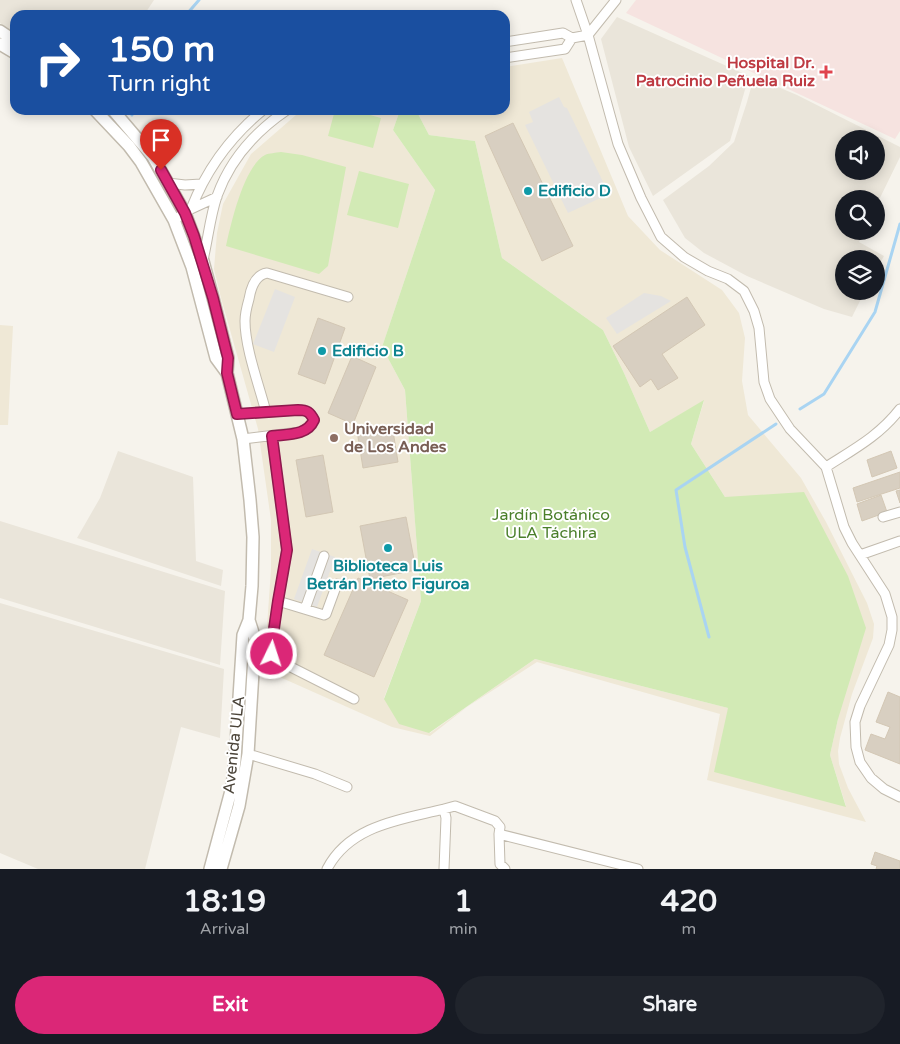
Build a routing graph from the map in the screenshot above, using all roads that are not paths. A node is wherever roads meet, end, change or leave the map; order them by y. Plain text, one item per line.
1 (576, 0) edge
2 (616, 0) edge
3 (588, 35) junction
4 (572, 38) junction
5 (510, 41) edge
6 (510, 57) edge
7 (100, 115) edge
8 (117, 115) edge
9 (258, 115) edge
10 (279, 115) edge
11 (168, 183) junction
12 (201, 184) junction
13 (217, 197) junction
14 (188, 211) junction
15 (174, 220) junction
16 (203, 261) junction
17 (348, 297) dead end
18 (227, 373) junction
19 (900, 409) edge
20 (266, 412) junction
21 (237, 414) junction
22 (272, 436) junction
23 (243, 439) junction
24 (826, 467) junction
25 (900, 512) edge
26 (884, 517) dead end
27 (900, 541) edge
28 (860, 555) junction
29 (324, 556) dead end
30 (337, 584) dead end
31 (278, 601) junction
32 (305, 609) junction
33 (250, 620) junction
34 (354, 699) dead end
35 (248, 754) junction
36 (347, 787) dead end
37 (900, 797) edge
38 (444, 809) junction
39 (499, 834) junction
40 (210, 869) edge
41 (221, 869) edge
42 (328, 869) edge
43 (444, 869) edge
44 (505, 869) edge
45 (638, 869) edge

1 - 3 street
2 - 3 street
3 - 4 street
3 - 24 street
4 - 5 street
4 - 6 street
7 - 15 street, Avenida ULA
8 - 11 street, Avenida ULA
9 - 12 street
10 - 13 street
11 - 12 street
11 - 14 street, Avenida ULA
12 - 14 street
13 - 14 street
13 - 16 street
14 - 15 street
14 - 16 street, Avenida ULA
15 - 18 street, Avenida ULA
16 - 18 street, Avenida ULA
17 - 20 street
18 - 21 street, Avenida ULA
19 - 24 street
20 - 21 street
20 - 22 street
21 - 23 street, Avenida ULA
22 - 23 street
22 - 31 street
23 - 33 street, Avenida ULA
24 - 28 street
25 - 26 street
27 - 28 street
28 - 37 street
29 - 32 street
30 - 32 street
31 - 32 street
31 - 34 street
33 - 35 street, Avenida ULA
33 - 40 street, Avenida ULA
35 - 36 street
35 - 41 street, Avenida ULA
38 - 39 street
38 - 42 street
38 - 43 street
39 - 44 street
39 - 45 street

